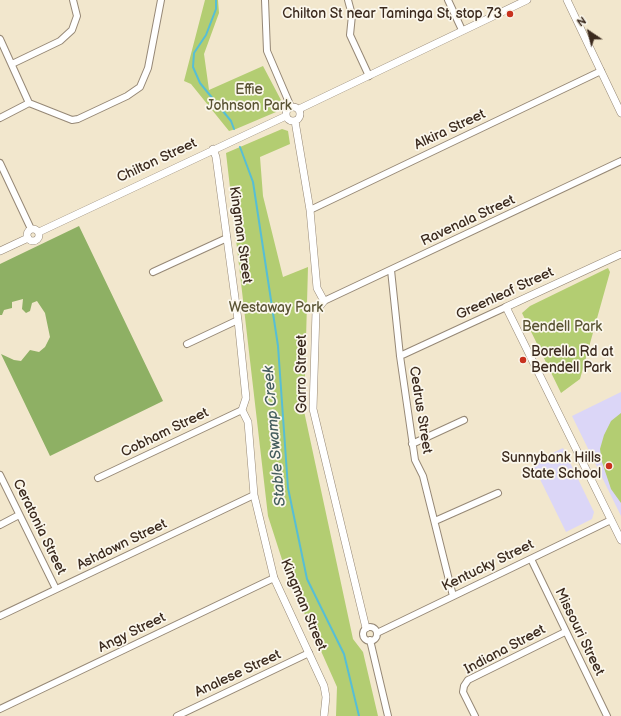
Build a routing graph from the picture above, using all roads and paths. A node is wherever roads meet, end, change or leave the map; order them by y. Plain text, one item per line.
1 (73, 0) edge
2 (161, 0) edge
3 (265, 0) edge
4 (348, 0) edge
5 (448, 0) edge
6 (527, 0) edge
7 (567, 0) edge
8 (462, 30) junction
9 (0, 39) edge
10 (12, 64) junction
11 (601, 71) junction
12 (369, 76) junction
13 (29, 102) junction
14 (291, 107) junction
15 (299, 110) junction
16 (621, 112) edge
17 (286, 116) junction
18 (0, 118) edge
19 (295, 121) junction
20 (213, 149) junction
21 (621, 161) edge
22 (0, 163) edge
23 (310, 210) junction
24 (31, 229) junction
25 (39, 232) junction
26 (28, 238) junction
27 (227, 238) junction
28 (0, 251) edge
29 (621, 254) edge
30 (391, 270) junction
31 (153, 272) dead end
32 (324, 301) junction
33 (506, 307) junction
34 (238, 320) junction
35 (187, 344) dead end
36 (400, 356) junction
37 (242, 410) junction
38 (464, 420) dead end
39 (412, 444) junction
40 (0, 475) edge
41 (98, 478) dead end
42 (498, 493) dead end
43 (254, 494) junction
44 (20, 515) junction
45 (611, 520) junction
46 (436, 521) junction
47 (0, 525) edge
48 (621, 540) edge
49 (530, 559) junction
50 (274, 578) junction
51 (56, 589) junction
52 (453, 596) junction
53 (0, 616) edge
54 (366, 628) junction
55 (565, 632) junction
56 (376, 634) junction
57 (370, 640) junction
58 (309, 653) junction
59 (0, 709) edge
60 (177, 716) edge
61 (324, 716) edge
62 (388, 716) edge
63 (475, 716) edge
64 (607, 716) edge

1 - 10 street
2 - 13 street
3 - 14 street
4 - 12 street
5 - 8 street
6 - 8 street
7 - 11 street
8 - 12 street
9 - 10 street
10 - 13 street
11 - 16 street
11 - 23 street, Alkira Street
12 - 15 street
13 - 18 street
14 - 15 street
14 - 17 street
15 - 19 street
17 - 19 street
17 - 20 street, Chilton Street
19 - 23 street
20 - 25 street, Chilton Street
20 - 27 street, Kingman Street
21 - 30 street, Ravenala Street
22 - 24 street
23 - 32 street
24 - 25 street
24 - 26 street
25 - 26 street
26 - 28 street
27 - 31 street
27 - 34 street, Kingman Street
29 - 33 street, Greenleaf Street
30 - 32 street, Ravenala Street
30 - 36 street, Cedrus Street
32 - 54 street, Garro Street
33 - 36 street, Greenleaf Street
33 - 45 street
34 - 35 street
34 - 37 street, Kingman Street
36 - 39 street, Cedrus Street
37 - 41 street, Cobham Street
37 - 43 street, Kingman Street
38 - 39 street
39 - 46 street, Cedrus Street
40 - 44 street, Ceratonia Street
42 - 46 street
43 - 50 street, Kingman Street
43 - 51 street, Ashdown Street
44 - 47 street
44 - 51 street, Ceratonia Street
45 - 48 street
45 - 49 street, Kentucky Street
46 - 52 street, Cedrus Street
49 - 52 street, Kentucky Street
49 - 55 street, Missouri Street
50 - 58 street, Kingman Street
50 - 59 street, Angy Street
51 - 53 street, Ashdown Street
52 - 56 street, Kentucky Street
54 - 56 street
54 - 57 street
55 - 63 street, Indiana Street
55 - 64 street, Missouri Street
56 - 57 street
57 - 62 street
58 - 60 street, Analese Street
58 - 61 street, Kingman Street

